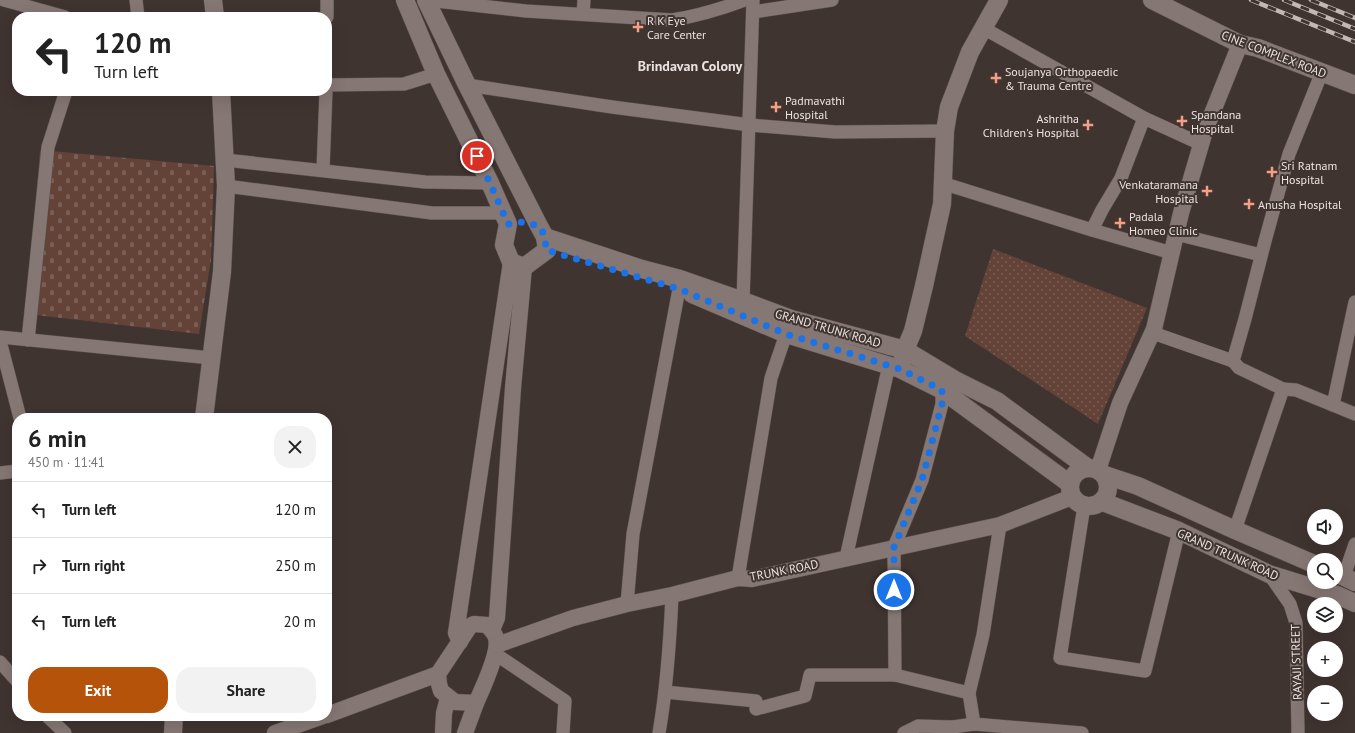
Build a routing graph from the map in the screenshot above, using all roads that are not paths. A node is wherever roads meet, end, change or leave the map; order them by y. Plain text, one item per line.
1 (4, 0) edge
2 (136, 0) edge
3 (213, 0) edge
4 (327, 0) edge
5 (405, 0) edge
6 (427, 0) edge
7 (584, 0) edge
8 (745, 0) edge
9 (832, 0) edge
10 (999, 0) edge
11 (1152, 0) edge
12 (802, 2) edge
13 (0, 4) edge
14 (753, 6) edge
15 (47, 12) edge
16 (137, 12) edge
17 (214, 12) edge
18 (327, 12) edge
19 (584, 14) junction
20 (983, 28) junction
21 (1240, 44) junction
22 (1322, 72) junction
23 (436, 74) junction
24 (467, 85) junction
25 (1355, 85) edge
26 (332, 86) edge
27 (64, 96) edge
28 (221, 96) edge
29 (326, 96) edge
30 (1144, 118) junction
31 (750, 125) junction
32 (944, 131) junction
33 (1202, 144) junction
34 (225, 160) junction
35 (323, 170) junction
36 (490, 183) junction
37 (942, 183) junction
38 (226, 186) junction
39 (505, 219) junction
40 (1092, 230) junction
41 (1176, 234) junction
42 (544, 238) junction
43 (1172, 253) junction
44 (1261, 255) junction
45 (517, 264) junction
46 (679, 289) junction
47 (743, 301) junction
48 (1355, 302) edge
49 (1153, 332) junction
50 (786, 334) junction
51 (0, 337) edge
52 (28, 340) junction
53 (0, 341) edge
54 (905, 350) junction
55 (211, 358) junction
56 (1233, 361) junction
57 (895, 367) junction
58 (1283, 389) junction
59 (942, 390) junction
60 (1333, 405) junction
61 (19, 413) edge
62 (205, 413) edge
63 (1355, 414) edge
64 (1097, 471) junction
65 (12, 472) edge
66 (0, 473) edge
67 (1075, 495) junction
68 (1103, 502) junction
69 (1000, 525) junction
70 (1235, 530) junction
71 (1179, 531) junction
72 (1355, 544) edge
73 (894, 547) junction
74 (846, 558) junction
75 (1307, 561) edge
76 (1268, 574) junction
77 (1345, 577) edge
78 (738, 578) junction
79 (672, 594) junction
80 (1355, 603) edge
81 (627, 604) junction
82 (460, 642) junction
83 (494, 643) junction
84 (0, 662) edge
85 (438, 674) junction
86 (12, 675) edge
87 (895, 675) junction
88 (665, 692) junction
89 (969, 693) junction
90 (448, 698) junction
91 (476, 703) junction
92 (332, 713) edge
93 (53, 721) edge
94 (174, 721) edge
95 (309, 721) edge
96 (974, 724) junction
97 (953, 730) edge
98 (65, 733) edge
99 (173, 733) edge
100 (275, 733) edge
101 (443, 733) edge
102 (465, 733) edge
103 (563, 733) edge
104 (659, 733) edge
105 (904, 733) edge
106 (1081, 733) edge
107 (1298, 733) edge

1 - 13 street
1 - 15 street
2 - 16 street
3 - 17 main road
4 - 18 street
5 - 23 main road
6 - 19 street
6 - 24 main road
7 - 19 street
8 - 19 street
9 - 12 street
10 - 20 main road
11 - 21 main road, CINE COMPLEX ROAD
12 - 14 street
14 - 31 street
20 - 30 street
20 - 32 main road
21 - 22 main road, CINE COMPLEX ROAD
21 - 33 street
22 - 25 main road, CINE COMPLEX ROAD
22 - 44 street
23 - 26 street
23 - 36 main road
24 - 31 street
24 - 42 main road
27 - 52 street
28 - 34 main road
29 - 35 street
30 - 33 street
30 - 40 street
31 - 32 street
31 - 47 street
32 - 37 main road
33 - 41 street
34 - 35 street
34 - 38 main road
35 - 36 street
36 - 39 main road
37 - 40 street
37 - 54 main road
38 - 39 street
38 - 55 main road
39 - 42 main road
39 - 45 main road
40 - 43 street
41 - 43 street
41 - 44 street
42 - 45 main road
42 - 46 main road
42 - 47 main road, GRAND TRUNK ROAD
43 - 49 street
44 - 56 street
45 - 82 street
45 - 83 street
46 - 50 main road
46 - 81 street
47 - 54 main road, GRAND TRUNK ROAD
48 - 60 street
49 - 56 street
49 - 64 street
50 - 57 main road
50 - 78 street
51 - 52 street
52 - 55 street
53 - 61 street
54 - 57 main road
54 - 64 main road, GRAND TRUNK ROAD
55 - 62 main road
56 - 58 street
57 - 59 main road
57 - 74 street
58 - 60 street
58 - 70 street
59 - 67 main road
59 - 73 street
60 - 63 street
64 - 67 main road
64 - 68 main road
64 - 70 main road, GRAND TRUNK ROAD
65 - 66 street
67 - 68 main road
67 - 69 street, TRUNK ROAD
67 - 71 street
68 - 71 main road, GRAND TRUNK ROAD
69 - 73 street, TRUNK ROAD
69 - 89 street
70 - 75 main road, GRAND TRUNK ROAD
71 - 76 main road, GRAND TRUNK ROAD
72 - 77 street
73 - 74 street, TRUNK ROAD
73 - 87 street
74 - 78 street, TRUNK ROAD
76 - 80 main road, GRAND TRUNK ROAD
76 - 107 street, RAYAJI STREET
78 - 79 street, TRUNK ROAD
79 - 81 street, TRUNK ROAD
79 - 88 street
81 - 83 street, TRUNK ROAD
82 - 83 street
82 - 85 street
83 - 91 street
83 - 103 street
84 - 86 street
85 - 90 street
85 - 92 street
87 - 88 street
87 - 89 street
88 - 104 street
89 - 96 street
90 - 91 street
90 - 101 street
91 - 102 street
93 - 98 street
94 - 99 main road
95 - 100 street
96 - 97 street
96 - 106 street
97 - 105 street

